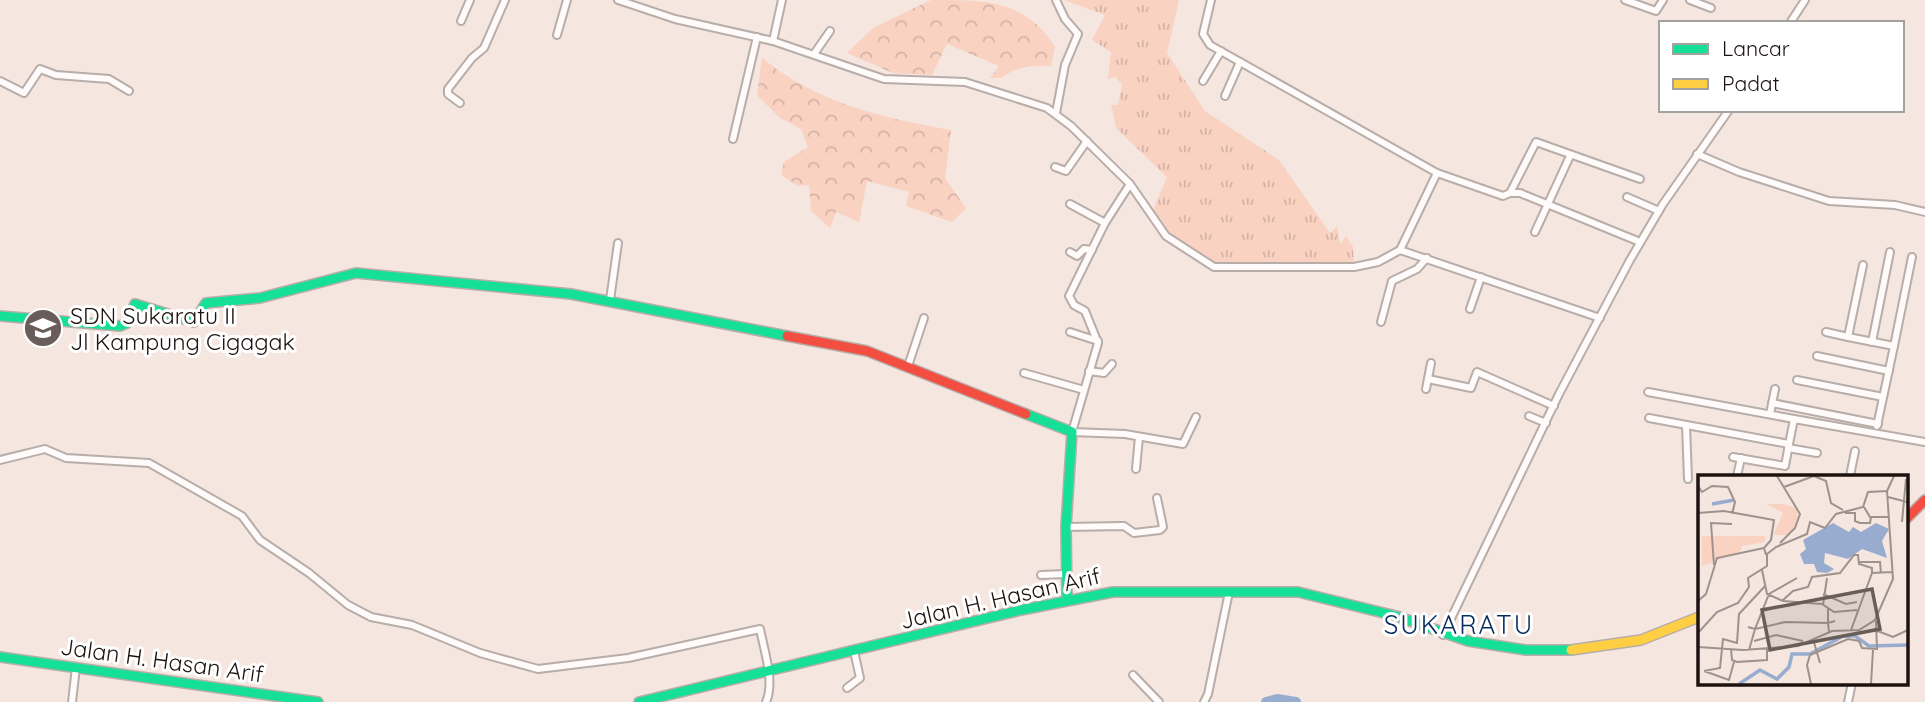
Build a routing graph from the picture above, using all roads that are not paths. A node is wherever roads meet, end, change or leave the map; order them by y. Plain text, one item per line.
1 (470, 0) edge
2 (505, 0) edge
3 (567, 0) edge
4 (618, 0) edge
5 (782, 0) edge
6 (1056, 0) edge
7 (1211, 0) edge
8 (1625, 0) edge
9 (1663, 0) edge
10 (1690, 0) edge
11 (1805, 0) edge
12 (1711, 8) dead end
13 (461, 21) dead end
14 (1791, 21) edge
15 (831, 30) dead end
16 (557, 36) dead end
17 (757, 37) junction
18 (773, 41) junction
19 (1221, 51) junction
20 (814, 54) junction
21 (1240, 62) junction
22 (0, 81) edge
23 (1203, 81) dead end
24 (129, 91) dead end
25 (1225, 96) dead end
26 (460, 103) dead end
27 (1728, 112) edge
28 (1056, 113) junction
29 (733, 139) dead end
30 (1087, 141) junction
31 (1697, 154) junction
32 (1570, 156) junction
33 (1055, 167) dead end
34 (1437, 173) junction
35 (1640, 179) dead end
36 (1130, 184) junction
37 (1510, 193) junction
38 (1627, 197) dead end
39 (1070, 204) dead end
40 (1547, 205) junction
41 (1659, 211) junction
42 (1925, 212) edge
43 (1105, 223) junction
44 (1535, 232) dead end
45 (1640, 242) junction
46 (618, 243) dead end
47 (1092, 250) junction
48 (1400, 250) junction
49 (1890, 251) dead end
50 (1070, 252) dead end
51 (1912, 257) dead end
52 (1427, 258) junction
53 (1863, 265) dead end
54 (1481, 277) junction
55 (610, 300) junction
56 (1470, 309) dead end
57 (0, 316) edge
58 (1600, 317) junction
59 (925, 318) dead end
60 (1381, 322) dead end
61 (1070, 332) dead end
62 (1826, 332) dead end
63 (1848, 337) junction
64 (1098, 341) junction
65 (1872, 342) junction
66 (1894, 346) junction
67 (1817, 356) dead end
68 (1431, 363) dead end
69 (1112, 364) dead end
70 (908, 366) junction
71 (1090, 371) junction
72 (1889, 371) junction
73 (1024, 373) dead end
74 (1428, 379) junction
75 (1797, 380) dead end
76 (1426, 389) dead end
77 (1775, 389) dead end
78 (1084, 390) junction
79 (1648, 392) dead end
80 (1883, 397) junction
81 (1772, 403) junction
82 (1553, 406) junction
83 (1770, 414) junction
84 (1529, 416) dead end
85 (1196, 417) dead end
86 (1649, 418) dead end
87 (1794, 419) junction
88 (1546, 423) junction
89 (1878, 424) junction
90 (1686, 425) junction
91 (1072, 432) junction
92 (1876, 433) junction
93 (1139, 437) junction
94 (1925, 442) edge
95 (1788, 446) junction
96 (1855, 451) dead end
97 (1818, 453) dead end
98 (1733, 457) dead end
99 (1741, 458) junction
100 (0, 460) edge
101 (1136, 469) dead end
102 (1737, 475) edge
103 (1850, 475) edge
104 (1688, 479) dead end
105 (1157, 498) dead end
106 (1925, 501) edge
107 (1908, 517) edge
108 (1066, 527) junction
109 (1066, 574) junction
110 (1041, 575) dead end
111 (1229, 592) junction
112 (1067, 600) junction
113 (1698, 617) edge
114 (1443, 635) junction
115 (854, 651) junction
116 (0, 657) edge
117 (76, 667) junction
118 (768, 671) junction
119 (1133, 675) dead end
120 (1852, 684) edge
121 (847, 688) dead end
122 (72, 702) edge
123 (318, 702) edge
124 (639, 702) edge
125 (766, 702) edge
126 (1159, 702) edge
127 (1204, 702) edge
128 (1848, 702) edge

1 - 13 street
2 - 26 street
3 - 16 street
4 - 17 street
5 - 18 street
6 - 28 street
7 - 19 street
8 - 9 street
10 - 12 street
11 - 14 street
15 - 20 street
17 - 18 street
17 - 29 street
18 - 20 street
19 - 21 street
19 - 23 street
20 - 28 street
21 - 25 street
21 - 34 street
22 - 24 street
27 - 31 street
28 - 30 street
30 - 33 street
30 - 36 street
31 - 41 street
31 - 42 street
32 - 35 street
32 - 37 street
32 - 40 street
34 - 37 street
34 - 48 street
36 - 43 street
36 - 48 street
37 - 40 street
38 - 41 street
39 - 43 street
40 - 44 street
40 - 45 street
41 - 45 street
43 - 47 street
45 - 58 street
46 - 55 street
47 - 50 street
47 - 64 street
48 - 52 street
49 - 65 street
51 - 66 street
52 - 54 street
52 - 60 street
53 - 63 street
54 - 56 street
54 - 58 street
55 - 57 main road
55 - 70 main road
58 - 82 street
59 - 70 street
61 - 64 street
62 - 63 street
63 - 65 street
64 - 71 street
65 - 66 street
66 - 72 street
67 - 72 street
68 - 74 street
69 - 71 street
70 - 91 main road
71 - 78 street
72 - 80 street
73 - 78 street
74 - 76 street
74 - 82 street
75 - 80 street
77 - 81 street
78 - 91 street
79 - 83 street
80 - 89 street
81 - 83 street
81 - 89 street
82 - 88 street
83 - 87 street
84 - 88 street
85 - 93 street
86 - 90 street
87 - 92 street
87 - 95 street
88 - 114 street
89 - 92 street
90 - 95 street
90 - 104 street
91 - 93 street
91 - 108 main road
92 - 94 street
93 - 101 street
95 - 97 street
95 - 99 street
96 - 103 street
98 - 99 street
99 - 102 street
100 - 118 street
105 - 108 street
106 - 107 main road
108 - 109 main road
109 - 110 street
109 - 112 main road
111 - 112 main road, Jalan H. Hasan Arif
111 - 114 main road, Jalan H. Hasan Arif
111 - 127 street
112 - 115 main road, Jalan H. Hasan Arif
113 - 114 main road, Jalan H. Hasan Arif
115 - 118 main road, Jalan H. Hasan Arif
115 - 121 street
116 - 117 main road, Jalan H. Hasan Arif
117 - 122 street
117 - 123 main road, Jalan H. Hasan Arif
118 - 124 main road, Jalan H. Hasan Arif
118 - 125 street
119 - 126 street
120 - 128 street

